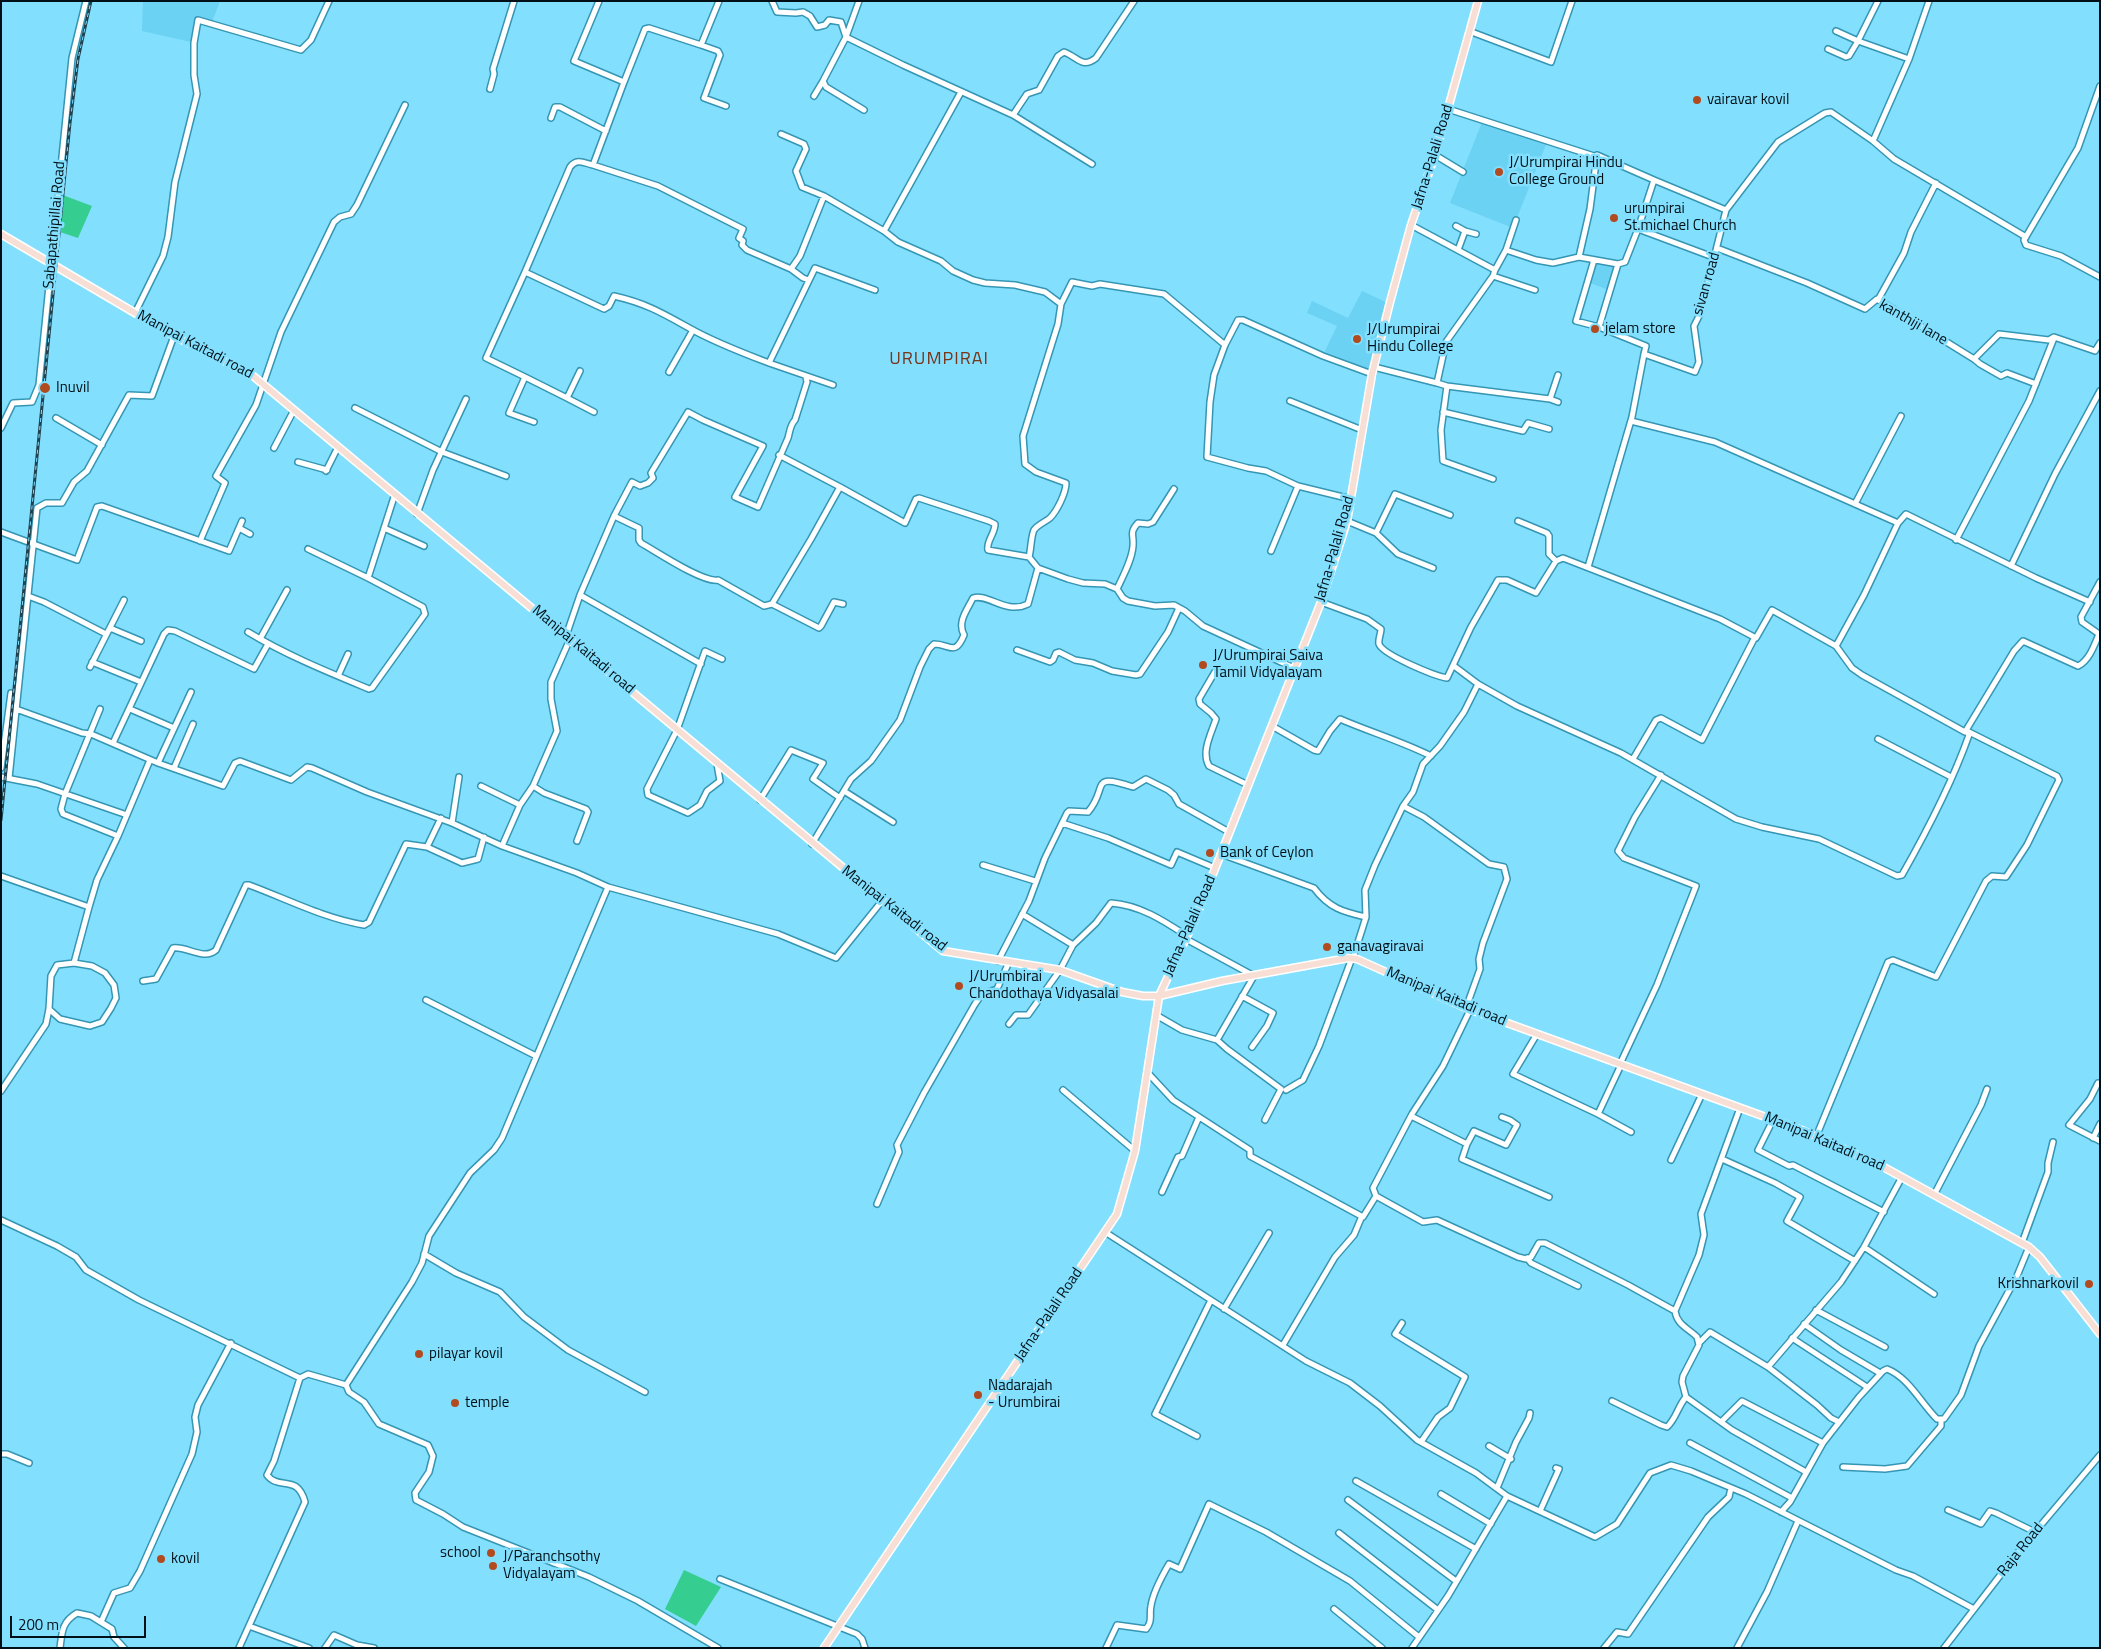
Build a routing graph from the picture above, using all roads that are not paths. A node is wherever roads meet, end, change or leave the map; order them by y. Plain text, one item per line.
1 (86, 1) edge
2 (329, 1) edge
3 (514, 1) edge
4 (599, 1) edge
5 (719, 1) edge
6 (772, 1) edge
7 (860, 1) edge
8 (1134, 1) edge
9 (1478, 1) edge
10 (1572, 1) edge
11 (1878, 1) edge
12 (1929, 1) edge
13 (1469, 31) junction
14 (1836, 31) dead end
15 (846, 36) junction
16 (1858, 41) junction
17 (701, 46) junction
18 (1828, 49) dead end
19 (1910, 59) junction
20 (823, 81) junction
21 (624, 82) junction
22 (2100, 86) edge
23 (490, 88) dead end
24 (961, 92) junction
25 (814, 96) dead end
26 (405, 104) dead end
27 (726, 106) dead end
28 (1448, 109) junction
29 (864, 110) dead end
30 (1012, 115) junction
31 (551, 118) dead end
32 (606, 131) junction
33 (781, 134) dead end
34 (1873, 141) junction
35 (1435, 155) junction
36 (1597, 157) junction
37 (1092, 164) dead end
38 (593, 165) junction
39 (1463, 172) dead end
40 (1654, 180) junction
41 (1936, 183) junction
42 (824, 196) junction
43 (1726, 210) junction
44 (1516, 220) dead end
45 (1411, 225) junction
46 (1456, 226) dead end
47 (1638, 229) junction
48 (884, 231) junction
49 (1465, 231) junction
50 (1, 234) edge
51 (1476, 234) dead end
52 (2026, 237) junction
53 (1717, 248) junction
54 (1458, 250) junction
55 (1506, 250) junction
56 (1579, 257) junction
57 (1713, 257) junction
58 (1594, 260) junction
59 (1618, 264) junction
60 (51, 265) junction
61 (791, 269) junction
62 (525, 272) junction
63 (1494, 273) junction
64 (2100, 277) edge
65 (809, 280) junction
66 (875, 290) dead end
67 (1535, 290) dead end
68 (1878, 300) junction
69 (1061, 304) junction
70 (135, 313) junction
71 (1599, 327) junction
72 (692, 330) junction
73 (174, 336) junction
74 (2054, 337) junction
75 (2100, 343) edge
76 (1225, 345) junction
77 (2098, 353) edge
78 (1644, 354) junction
79 (1974, 359) junction
80 (769, 363) junction
81 (1373, 370) junction
82 (580, 371) dead end
83 (669, 372) dead end
84 (1558, 375) dead end
85 (525, 377) junction
86 (806, 377) junction
87 (262, 383) junction
88 (1437, 383) junction
89 (2036, 384) junction
90 (833, 385) dead end
91 (1447, 386) junction
92 (2100, 391) edge
93 (567, 398) junction
94 (466, 399) dead end
95 (1550, 399) junction
96 (1290, 401) dead end
97 (1558, 402) dead end
98 (355, 408) dead end
99 (294, 410) junction
100 (594, 412) dead end
101 (1443, 412) junction
102 (1900, 416) dead end
103 (56, 418) dead end
104 (1631, 421) junction
105 (534, 422) dead end
106 (1, 428) edge
107 (1549, 429) dead end
108 (1362, 430) junction
109 (102, 445) junction
110 (338, 447) junction
111 (274, 448) dead end
112 (442, 452) junction
113 (779, 455) junction
114 (298, 462) dead end
115 (506, 476) dead end
116 (1493, 479) dead end
117 (1298, 486) junction
118 (840, 487) junction
119 (1174, 489) dead end
120 (394, 494) junction
121 (1351, 499) junction
122 (1855, 504) junction
123 (418, 514) junction
124 (1450, 515) dead end
125 (614, 516) junction
126 (242, 521) dead end
127 (1347, 521) junction
128 (1518, 521) dead end
129 (1898, 523) junction
130 (238, 528) junction
131 (384, 528) junction
132 (1, 532) edge
133 (1376, 533) junction
134 (250, 534) dead end
135 (1956, 540) junction
136 (200, 541) junction
137 (32, 543) junction
138 (424, 546) dead end
139 (308, 549) dead end
140 (1271, 551) dead end
141 (1029, 557) junction
142 (1556, 561) junction
143 (2011, 566) junction
144 (1588, 567) junction
145 (1038, 568) junction
146 (1433, 568) dead end
147 (368, 578) junction
148 (2100, 582) edge
149 (1117, 589) junction
150 (287, 590) dead end
151 (580, 595) junction
152 (28, 596) junction
153 (124, 600) dead end
154 (1321, 602) junction
155 (2090, 602) junction
156 (772, 604) junction
157 (843, 604) dead end
158 (1179, 608) junction
159 (110, 628) junction
160 (248, 632) dead end
161 (106, 634) junction
162 (568, 637) junction
163 (1755, 637) junction
164 (260, 639) junction
165 (141, 641) dead end
166 (268, 644) junction
167 (1836, 646) junction
168 (1016, 650) dead end
169 (348, 654) dead end
170 (722, 659) dead end
171 (701, 664) junction
172 (1454, 666) junction
173 (1294, 668) junction
174 (1216, 670) dead end
175 (338, 676) junction
176 (141, 682) junction
177 (1478, 684) junction
178 (191, 692) dead end
179 (11, 693) dead end
180 (16, 709) junction
181 (100, 710) dead end
182 (130, 710) junction
183 (193, 724) dead end
184 (1272, 726) junction
185 (174, 728) junction
186 (677, 730) junction
187 (1967, 731) junction
188 (91, 734) junction
189 (1878, 739) dead end
190 (113, 743) junction
191 (1431, 756) junction
192 (1633, 759) junction
193 (150, 760) junction
194 (158, 763) junction
195 (717, 764) junction
196 (1, 768) edge
197 (174, 768) junction
198 (1661, 775) junction
199 (1, 777) edge
200 (459, 777) dead end
201 (1951, 777) junction
202 (9, 778) junction
203 (1248, 785) junction
204 (481, 786) dead end
205 (533, 786) junction
206 (844, 791) junction
207 (65, 794) junction
208 (840, 798) junction
209 (760, 800) junction
210 (520, 805) junction
211 (1403, 806) junction
212 (126, 815) junction
213 (441, 818) junction
214 (452, 822) junction
215 (893, 822) dead end
216 (1062, 823) junction
217 (1229, 832) junction
218 (118, 836) junction
219 (484, 837) junction
220 (577, 841) dead end
221 (812, 844) junction
222 (502, 846) junction
223 (427, 847) junction
224 (1221, 854) junction
225 (983, 864) dead end
226 (1216, 868) junction
227 (1, 876) edge
228 (1036, 881) junction
229 (608, 887) junction
230 (882, 901) junction
231 (89, 907) junction
232 (1022, 914) junction
233 (1366, 917) junction
234 (1187, 938) junction
235 (1073, 945) junction
236 (1352, 958) junction
237 (998, 961) junction
238 (1009, 962) junction
239 (74, 963) junction
240 (1060, 970) junction
241 (1254, 976) junction
242 (143, 981) dead end
243 (1159, 996) junction
244 (1242, 996) junction
245 (426, 1000) dead end
246 (50, 1009) junction
247 (1468, 1009) junction
248 (1156, 1015) junction
249 (1009, 1024) dead end
250 (1537, 1034) junction
251 (1217, 1040) junction
252 (1252, 1047) dead end
253 (536, 1056) junction
254 (1621, 1064) junction
255 (1147, 1072) junction
256 (2100, 1083) edge
257 (1987, 1089) dead end
258 (1063, 1090) dead end
259 (1286, 1090) dead end
260 (1, 1091) edge
261 (1702, 1094) junction
262 (1740, 1108) junction
263 (1598, 1114) junction
264 (1411, 1116) junction
265 (1199, 1117) junction
266 (1502, 1117) dead end
267 (1265, 1120) dead end
268 (1773, 1120) junction
269 (2100, 1124) edge
270 (1631, 1132) dead end
271 (1816, 1137) junction
272 (2094, 1138) junction
273 (2100, 1141) edge
274 (2052, 1142) dead end
275 (1468, 1144) junction
276 (1135, 1151) junction
277 (1722, 1159) junction
278 (1670, 1160) dead end
279 (1902, 1177) junction
280 (1162, 1192) dead end
281 (1934, 1195) junction
282 (1376, 1196) junction
283 (1549, 1197) dead end
284 (877, 1204) dead end
285 (1884, 1212) junction
286 (1362, 1216) junction
287 (1, 1220) edge
288 (1105, 1232) junction
289 (1269, 1233) dead end
290 (2022, 1243) junction
291 (1864, 1247) junction
292 (2029, 1247) junction
293 (424, 1254) junction
294 (1528, 1258) junction
295 (1855, 1261) junction
296 (1578, 1286) dead end
297 (1934, 1294) dead end
298 (1211, 1300) junction
299 (1224, 1309) junction
300 (1816, 1310) junction
301 (1675, 1311) junction
302 (1402, 1323) dead end
303 (1804, 1324) junction
304 (2100, 1334) edge
305 (1792, 1338) junction
306 (1699, 1343) junction
307 (231, 1344) junction
308 (1283, 1345) junction
309 (1886, 1347) dead end
310 (1768, 1367) junction
311 (1880, 1373) junction
312 (300, 1378) junction
313 (346, 1385) junction
314 (1867, 1387) junction
315 (645, 1392) dead end
316 (1686, 1397) junction
317 (1612, 1401) dead end
318 (1530, 1413) dead end
319 (1941, 1419) junction
320 (1721, 1422) junction
321 (1839, 1422) junction
322 (1197, 1436) dead end
323 (1421, 1442) junction
324 (1690, 1443) dead end
325 (1823, 1443) junction
326 (1489, 1446) dead end
327 (1, 1454) edge
328 (2100, 1455) edge
329 (1510, 1459) junction
330 (29, 1463) dead end
331 (1843, 1467) dead end
332 (1556, 1468) dead end
333 (1806, 1472) junction
334 (1356, 1482) dead end
335 (1497, 1488) junction
336 (1732, 1488) junction
337 (1441, 1494) dead end
338 (1508, 1496) junction
339 (1792, 1498) junction
340 (1348, 1500) dead end
341 (1948, 1510) dead end
342 (1540, 1511) junction
343 (1781, 1512) junction
344 (1798, 1521) junction
345 (1491, 1524) junction
346 (2035, 1532) junction
347 (1339, 1533) dead end
348 (1476, 1549) junction
349 (720, 1579) dead end
350 (1456, 1581) junction
351 (1334, 1609) dead end
352 (1974, 1609) junction
353 (1438, 1610) junction
354 (101, 1622) junction
355 (249, 1626) junction
356 (838, 1627) junction
357 (1419, 1637) junction
358 (60, 1648) edge
359 (124, 1648) edge
360 (239, 1648) edge
361 (309, 1648) edge
362 (325, 1648) edge
363 (374, 1648) edge
364 (718, 1648) edge
365 (824, 1648) edge
366 (865, 1648) edge
367 (1106, 1648) edge
368 (1382, 1648) edge
369 (1412, 1648) edge
370 (1604, 1648) edge
371 (1738, 1648) edge
372 (1944, 1648) edge

1 - 60 street, Sabapathipillai Road
2 - 70 street
3 - 23 street
4 - 21 street
5 - 17 street
6 - 15 street
7 - 15 street
8 - 30 street
9 - 13 main road, Jafna-Palali Road
10 - 13 street
11 - 16 street
12 - 19 street
13 - 28 main road, Jafna-Palali Road
14 - 16 street
15 - 20 street
15 - 24 street
16 - 18 street
16 - 19 street
17 - 21 street
17 - 27 street
19 - 34 street
20 - 25 street
20 - 29 street
21 - 32 street
22 - 52 street
24 - 30 street
24 - 48 street
26 - 87 street
28 - 35 main road, Jafna-Palali Road
28 - 36 street
30 - 37 street
31 - 32 street
32 - 38 street
33 - 42 street
34 - 41 street, sivan road
34 - 43 street, sivan road
35 - 39 street
35 - 45 main road, Jafna-Palali Road
36 - 40 street
36 - 56 street
38 - 61 street
38 - 62 street
40 - 43 street
40 - 47 street
41 - 52 street, sivan road
41 - 68 street
42 - 48 street
42 - 61 street
43 - 53 street, sivan road
44 - 55 street
45 - 54 street
45 - 81 main road, Jafna-Palali Road
46 - 49 street
47 - 57 street
47 - 59 street
48 - 69 street
49 - 51 street
49 - 54 street
50 - 60 main road, Manipai Kaitadi road
52 - 64 street
53 - 57 street, sivan road
53 - 68 street, kanthiji lane
54 - 63 street
55 - 56 street
55 - 63 street
56 - 58 street
57 - 78 street, sivan road
58 - 59 street
58 - 71 street
59 - 71 street
60 - 70 main road, Manipai Kaitadi road
60 - 106 street, Sabapathipillai Road
61 - 65 street
62 - 72 street
62 - 85 street
63 - 67 street
63 - 88 street
65 - 66 street
65 - 80 street
68 - 79 street, kanthiji lane
69 - 76 street
69 - 141 street
70 - 73 main road, Manipai Kaitadi road
71 - 78 street
72 - 80 street
72 - 83 street
73 - 87 main road, Manipai Kaitadi road
73 - 109 street
74 - 77 street
74 - 79 street
74 - 89 street
75 - 77 street
76 - 81 street
76 - 117 street
78 - 104 street
79 - 89 street, kanthiji lane
80 - 86 street
81 - 88 street
81 - 108 main road, Jafna-Palali Road
82 - 93 street
84 - 95 street
85 - 93 street
85 - 105 street
86 - 90 street
86 - 113 street
87 - 99 main road, Manipai Kaitadi road
87 - 136 street
88 - 91 street
89 - 135 street
91 - 95 street
91 - 101 street
92 - 143 street
93 - 100 street
94 - 112 street
95 - 97 street
96 - 108 street
98 - 112 street
99 - 110 main road, Manipai Kaitadi road
99 - 111 street
101 - 107 street
101 - 116 street
102 - 122 street
103 - 109 street
104 - 122 street
104 - 144 street
108 - 121 main road, Jafna-Palali Road
109 - 137 street
110 - 114 street
110 - 120 main road, Manipai Kaitadi road
112 - 115 street
112 - 123 street
113 - 118 street
113 - 125 street
117 - 121 street
117 - 140 street
118 - 141 street
118 - 156 street
119 - 149 street
120 - 123 main road, Manipai Kaitadi road
120 - 131 street
121 - 127 main road, Jafna-Palali Road
122 - 129 street
123 - 162 main road, Manipai Kaitadi road
124 - 133 street
125 - 151 street
125 - 156 street
126 - 130 street
127 - 133 street
127 - 154 main road, Jafna-Palali Road
128 - 142 street
129 - 135 street
129 - 167 street
130 - 134 street
130 - 136 street
131 - 138 street
131 - 147 street
132 - 137 street
133 - 146 street
135 - 143 street
136 - 137 street
137 - 152 street
139 - 147 street
141 - 145 street
142 - 144 street
142 - 172 street
143 - 155 street
144 - 163 street
145 - 149 street
145 - 206 street
147 - 175 street
148 - 155 street
149 - 158 street
150 - 164 street
151 - 162 street
151 - 171 street
152 - 161 street
152 - 180 street
153 - 159 street
154 - 172 street
154 - 173 main road, Jafna-Palali Road
155 - 187 street
156 - 157 street
158 - 168 street
158 - 173 street
159 - 161 street
159 - 165 street
160 - 164 street
161 - 176 street
162 - 186 main road, Manipai Kaitadi road
162 - 205 street
163 - 167 street
163 - 192 street
164 - 166 street
166 - 175 street
166 - 176 street
167 - 187 street
169 - 175 street
170 - 171 street
171 - 186 street
172 - 177 street
173 - 184 main road, Jafna-Palali Road
174 - 203 street
176 - 182 street
177 - 191 street
177 - 192 street
178 - 185 street
179 - 196 street
180 - 188 street
180 - 202 street
181 - 188 street
182 - 185 street
182 - 190 street
183 - 197 street
184 - 191 street
184 - 203 main road, Jafna-Palali Road
185 - 194 street
186 - 195 main road, Manipai Kaitadi road
186 - 195 street
187 - 201 street
187 - 271 street
188 - 190 street
188 - 207 street
189 - 201 street
190 - 193 street
191 - 211 street
192 - 198 street
193 - 194 street
193 - 212 street
194 - 197 street
195 - 209 main road, Manipai Kaitadi road
197 - 213 street
198 - 201 street
198 - 254 street
199 - 202 street
200 - 214 street
202 - 207 street
203 - 217 main road, Jafna-Palali Road
204 - 210 street
205 - 210 street
205 - 220 street
206 - 208 street
206 - 215 street
207 - 212 street
207 - 218 street
208 - 209 street
208 - 221 street
209 - 221 main road, Manipai Kaitadi road
210 - 222 street
211 - 233 street
211 - 247 street
212 - 218 street
213 - 214 street
213 - 223 street
214 - 219 street
216 - 217 street
216 - 226 street
216 - 228 street
217 - 224 main road, Jafna-Palali Road
218 - 231 street
219 - 222 street
219 - 223 street
221 - 230 main road, Manipai Kaitadi road
222 - 229 street
223 - 242 street
224 - 226 main road, Jafna-Palali Road
224 - 233 street
225 - 228 street
226 - 234 main road, Jafna-Palali Road
227 - 231 street
228 - 232 street
229 - 230 street
229 - 253 street
230 - 237 main road, Manipai Kaitadi road
231 - 239 street
232 - 235 street
232 - 237 street
233 - 236 street
234 - 235 street
234 - 241 street
234 - 243 main road, Jafna-Palali Road
235 - 240 street
236 - 241 main road, Manipai Kaitadi road
236 - 247 main road, Manipai Kaitadi road
236 - 259 street
237 - 238 main road, Manipai Kaitadi road
238 - 240 main road, Manipai Kaitadi road
238 - 284 street
239 - 246 street
239 - 246 street
240 - 243 main road, Manipai Kaitadi road
240 - 249 street
241 - 243 main road, Manipai Kaitadi road
241 - 244 street
243 - 248 main road, Jafna-Palali Road
244 - 251 street
244 - 252 street
245 - 253 street
246 - 260 street
247 - 250 main road, Manipai Kaitadi road
247 - 264 street
248 - 251 street
248 - 255 main road, Jafna-Palali Road
250 - 254 main road, Manipai Kaitadi road
250 - 263 street
251 - 267 street
253 - 293 street
254 - 261 main road, Manipai Kaitadi road
254 - 263 street
255 - 265 street
255 - 276 main road, Jafna-Palali Road
256 - 272 street
257 - 281 street
258 - 276 street
261 - 262 main road, Manipai Kaitadi road
261 - 278 street
262 - 268 main road, Manipai Kaitadi road
262 - 277 street
263 - 270 street
264 - 275 street
264 - 282 street
265 - 280 street
265 - 286 street
266 - 275 street
268 - 271 main road, Manipai Kaitadi road
268 - 285 street
269 - 272 street
271 - 279 main road, Manipai Kaitadi road
272 - 273 street
274 - 290 street
275 - 283 street
276 - 288 main road, Jafna-Palali Road
277 - 295 street
277 - 301 street
279 - 281 main road, Manipai Kaitadi road
279 - 285 street
281 - 290 main road, Manipai Kaitadi road
282 - 286 street
282 - 294 street
285 - 291 street
286 - 308 street
287 - 307 street
288 - 298 street
288 - 356 main road, Jafna-Palali Road
289 - 299 street
290 - 292 main road, Manipai Kaitadi road
291 - 295 street
291 - 297 street
292 - 304 main road, Manipai Kaitadi road
292 - 319 street
293 - 313 street
293 - 315 street
294 - 296 street
294 - 301 street
295 - 300 street
298 - 299 street
298 - 322 street
299 - 308 street
300 - 303 street
300 - 309 street
301 - 306 street
302 - 323 street
303 - 305 street
303 - 311 street
305 - 310 street
305 - 314 street
306 - 310 street
306 - 316 street
307 - 312 street
307 - 354 street
308 - 323 street
310 - 321 street
311 - 314 street
311 - 319 street
312 - 313 street
312 - 355 street
313 - 364 street
314 - 321 street
316 - 317 street
316 - 320 street
318 - 329 street
319 - 331 street
320 - 325 street
320 - 333 street
321 - 325 street
323 - 335 street
324 - 339 street
325 - 333 street
326 - 329 street
327 - 330 street
328 - 346 street, Raja Road
329 - 335 street
332 - 342 street
333 - 339 street
334 - 348 street
335 - 338 street
336 - 342 street
336 - 343 street
336 - 370 street
337 - 345 street
338 - 342 street
338 - 345 street
339 - 343 street
340 - 350 street
341 - 346 street
343 - 344 street
344 - 352 street
344 - 371 street
345 - 348 street
346 - 352 street, Raja Road
347 - 353 street
348 - 350 street
349 - 356 street
350 - 353 street
351 - 368 street
352 - 372 street, Raja Road
353 - 357 street
354 - 358 street
354 - 359 street
355 - 360 street
355 - 361 street
356 - 365 main road, Jafna-Palali Road
356 - 366 street
357 - 367 street
357 - 369 street
362 - 363 street

